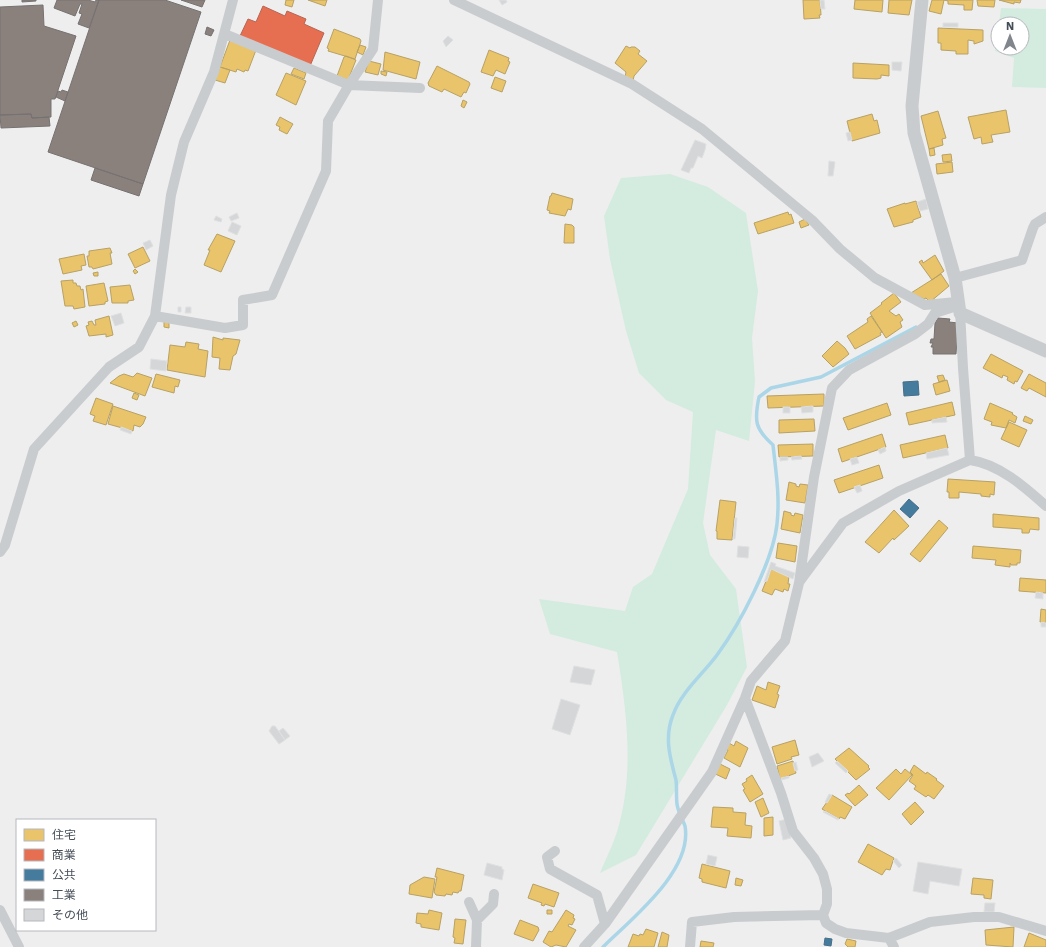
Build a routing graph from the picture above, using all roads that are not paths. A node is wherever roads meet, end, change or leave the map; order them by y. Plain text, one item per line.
1 (232, 0) edge
2 (378, 0) edge
3 (454, 0) edge
4 (922, 0) edge
5 (225, 34) junction
6 (350, 85) junction
7 (420, 88) dead end
8 (1046, 217) edge
9 (955, 278) junction
10 (960, 306) junction
11 (155, 316) junction
12 (1046, 351) edge
13 (970, 460) junction
14 (1046, 506) edge
15 (0, 552) edge
16 (799, 583) junction
17 (745, 698) junction
18 (555, 851) dead end
19 (494, 894) dead end
20 (469, 902) dead end
21 (0, 910) edge
22 (823, 916) junction
23 (477, 920) junction
24 (604, 924) junction
25 (1046, 931) edge
26 (889, 938) junction
27 (472, 946) edge
28 (19, 947) edge
29 (584, 947) edge
30 (690, 947) edge
31 (894, 947) edge

1 - 5 street
2 - 6 street
3 - 10 street
4 - 9 street
5 - 6 street
5 - 11 street
6 - 7 street
6 - 11 street
8 - 9 street
9 - 10 street
10 - 12 street
10 - 13 street
10 - 16 street
11 - 15 street
13 - 14 street
13 - 16 street
16 - 17 street
17 - 22 street
17 - 24 street
18 - 24 street
19 - 23 street
20 - 23 street
21 - 28 street
22 - 26 street
22 - 30 street
23 - 27 street
24 - 29 street
25 - 26 street
26 - 31 street

